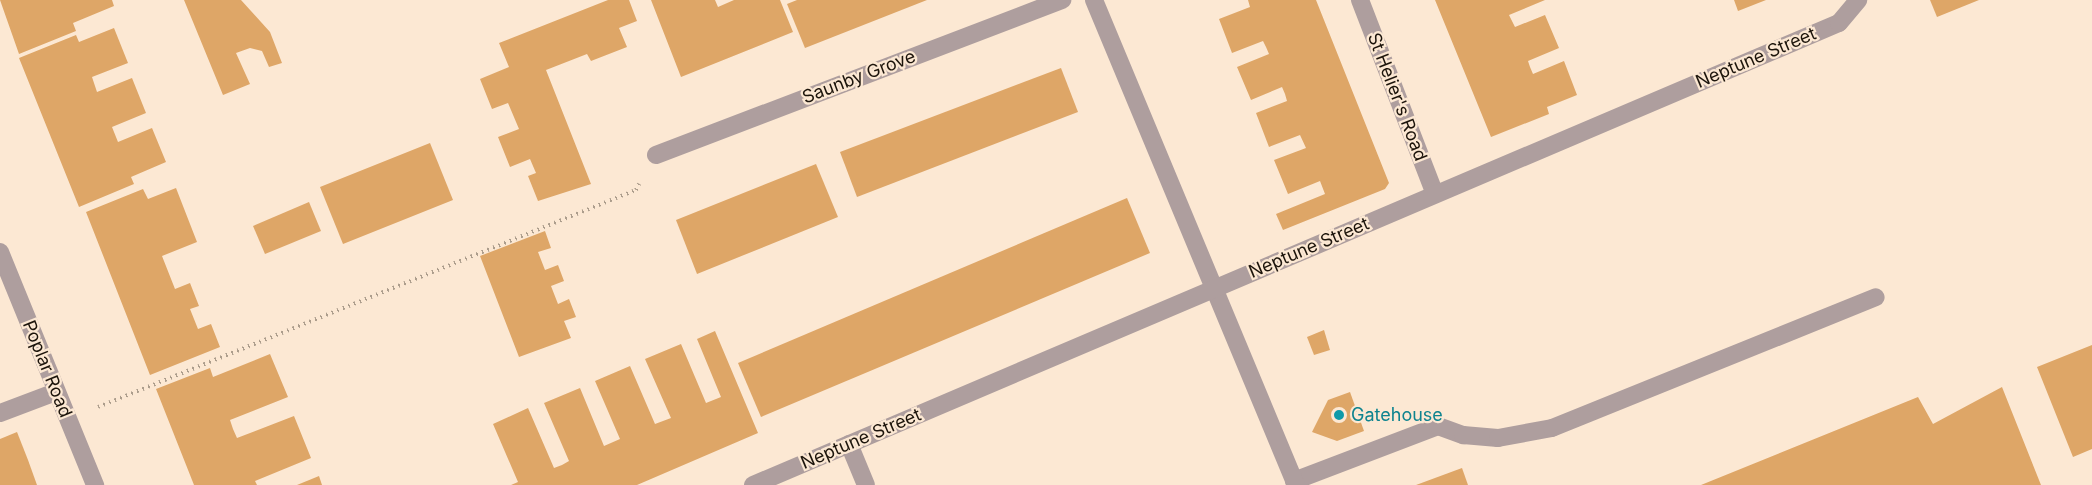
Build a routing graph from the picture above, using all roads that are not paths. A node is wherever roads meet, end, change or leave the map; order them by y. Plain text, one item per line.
1 (1062, 0) edge
2 (1094, 0) edge
3 (1360, 0) edge
4 (1858, 1) edge
5 (656, 155) road end
6 (1435, 194) junction
7 (0, 252) edge
8 (1214, 289) junction
9 (1876, 297) dead end
10 (56, 392) junction
11 (0, 413) edge
12 (849, 444) junction
13 (1295, 483) edge
14 (95, 485) edge
15 (753, 485) edge
16 (866, 485) edge

1 - 5 street, Saunby Grove
2 - 8 street
3 - 6 street, St Helier's Road
4 - 6 street, Neptune Street
6 - 8 street, Neptune Street
7 - 10 street, Poplar Road
8 - 12 street, Neptune Street
8 - 13 street
9 - 13 street
10 - 11 street
10 - 14 street, Poplar Road
12 - 15 street, Neptune Street
12 - 16 street

